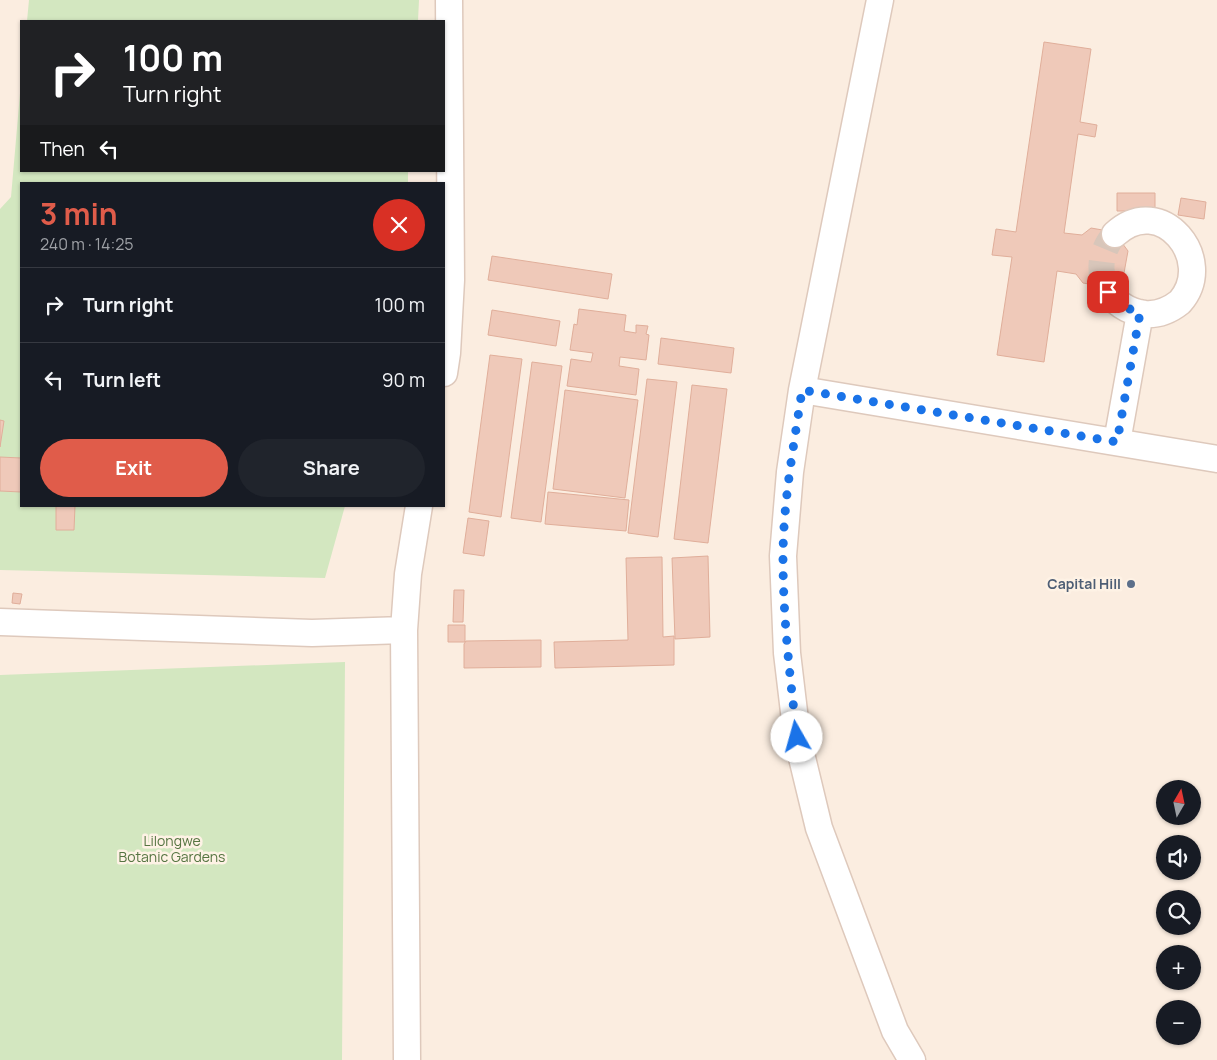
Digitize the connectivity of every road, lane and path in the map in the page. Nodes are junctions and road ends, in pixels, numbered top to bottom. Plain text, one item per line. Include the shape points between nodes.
1 (449, 0) edge
2 (880, 0) edge
3 (1115, 234) tunnel mouth
4 (1106, 287) tunnel mouth
5 (1140, 313) junction
6 (445, 366) edge
7 (802, 390) junction
8 (1117, 442) junction
9 (1217, 459) edge
10 (419, 507) edge
11 (0, 622) edge
12 (404, 630) junction
13 (407, 1060) edge
14 (912, 1060) edge

1 - 6 street via 451,280
2 - 7 street
3 - 5 street via 1137,222 1156,221 1182,235 1195,260 1194,280 1185,297 1170,309
4 - 5 street via 1122,306
5 - 8 street
7 - 8 street
7 - 14 street via 790,472 783,556 787,653 797,737 819,828 895,1031
8 - 9 street
10 - 12 street via 408,574
11 - 12 street via 312,633
12 - 13 street

